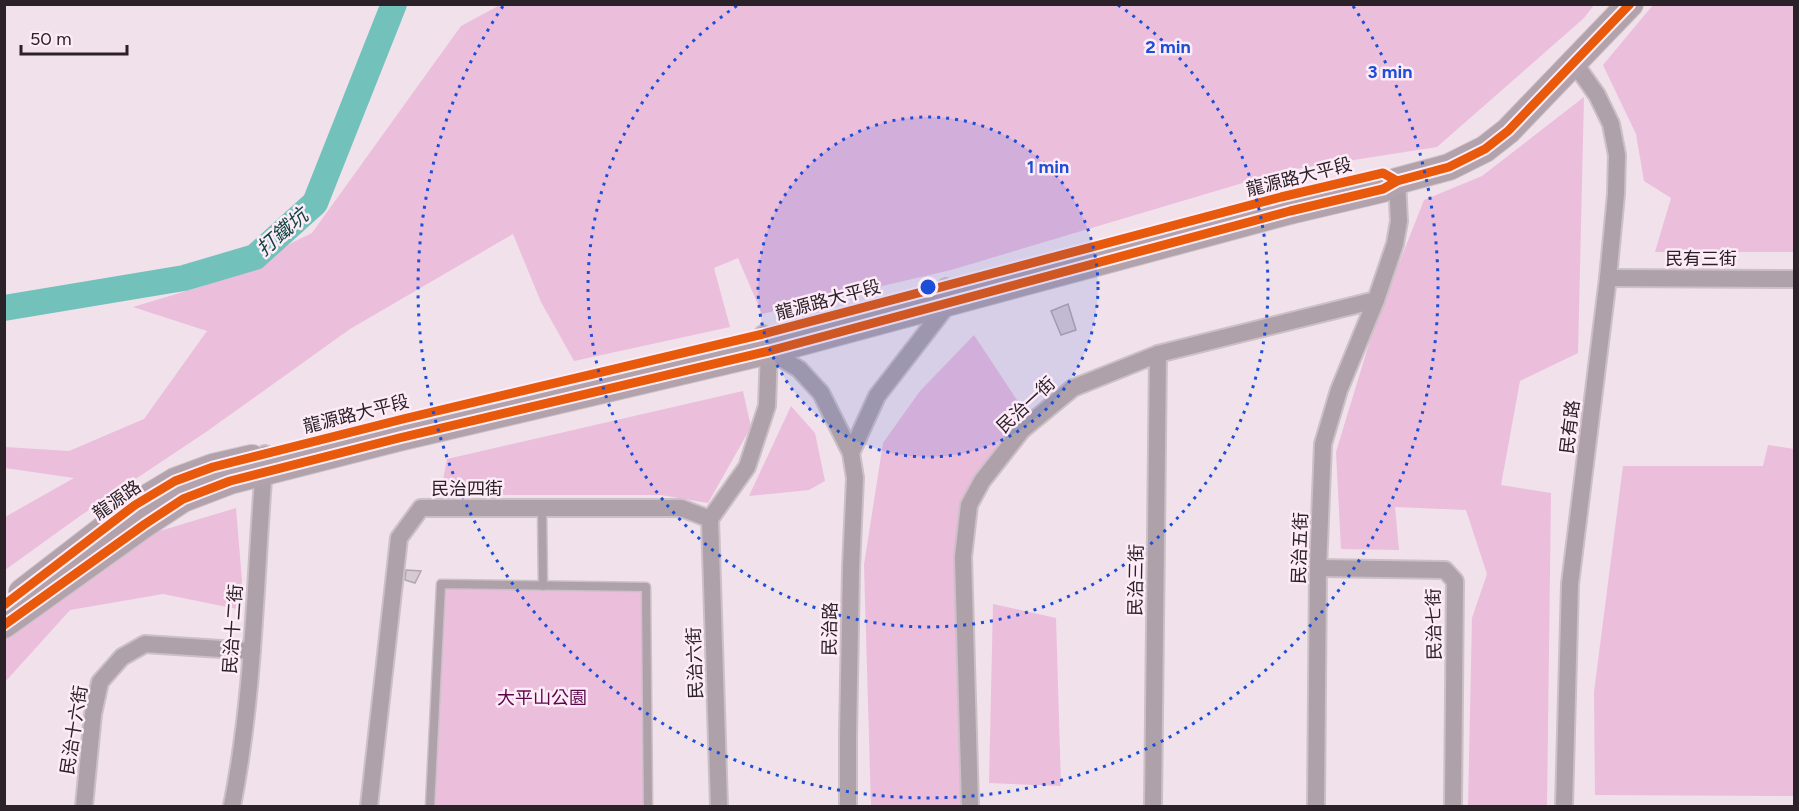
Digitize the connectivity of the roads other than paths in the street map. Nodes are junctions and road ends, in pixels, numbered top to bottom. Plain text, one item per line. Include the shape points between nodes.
1 (1630, 4) edge
2 (1575, 64) junction
3 (1397, 181) junction
4 (1608, 278) junction
5 (1794, 279) edge
6 (947, 295) junction
7 (1376, 300) junction
8 (766, 343) junction
9 (1158, 354) junction
10 (851, 453) junction
11 (264, 463) junction
12 (542, 508) junction
13 (710, 519) junction
14 (1318, 568) junction
15 (543, 586) junction
16 (4, 605) edge
17 (4, 626) edge
18 (252, 651) junction
19 (84, 807) edge
20 (232, 807) edge
21 (369, 807) edge
22 (430, 807) edge
23 (648, 807) edge
24 (719, 807) edge
25 (848, 807) edge
26 (970, 807) edge
27 (1153, 807) edge
28 (1316, 807) edge
29 (1453, 807) edge
30 (1564, 807) edge

1 - 2 main road, 龍源路大平段
2 - 3 main road, 龍源路大平段 via 1485,149 1449,167
2 - 4 street, 民有路 via 1611,124 1617,155
3 - 6 main road, 龍源路大平段 via 1383,173 1281,197
3 - 7 street via 1399,221 1395,244
4 - 5 street, 民有三街
4 - 30 street, 民有路 via 1570,584
6 - 8 main road, 龍源路大平段
6 - 10 street via 877,396
7 - 9 street, 民治一街
7 - 14 street, 民治五街 via 1339,390 1323,444
8 - 10 street via 821,393
8 - 11 main road, 龍源路大平段 via 403,419
8 - 13 street via 767,406 747,467
9 - 26 street, 民治一街 via 1072,388 1022,430 982,481 969,505 963,557
9 - 27 street, 民治三街
10 - 25 street, 民治路 via 855,478
11 - 16 main road, 龍源路 via 213,467 175,481 135,505
11 - 17 main road, 龍源路 via 183,500
11 - 18 street, 民治十二街
12 - 13 street, 民治四街 via 681,508
12 - 15 lane
12 - 21 street, 民治四街 via 421,508 399,538
13 - 24 street, 民治六街
14 - 28 street, 民治五街
14 - 29 street, 民治七街 via 1445,570 1455,581
15 - 22 lane via 441,584
15 - 23 lane via 646,587
18 - 19 street, 民治十六街 via 145,644 122,657 100,682
18 - 20 street, 民治十二街

